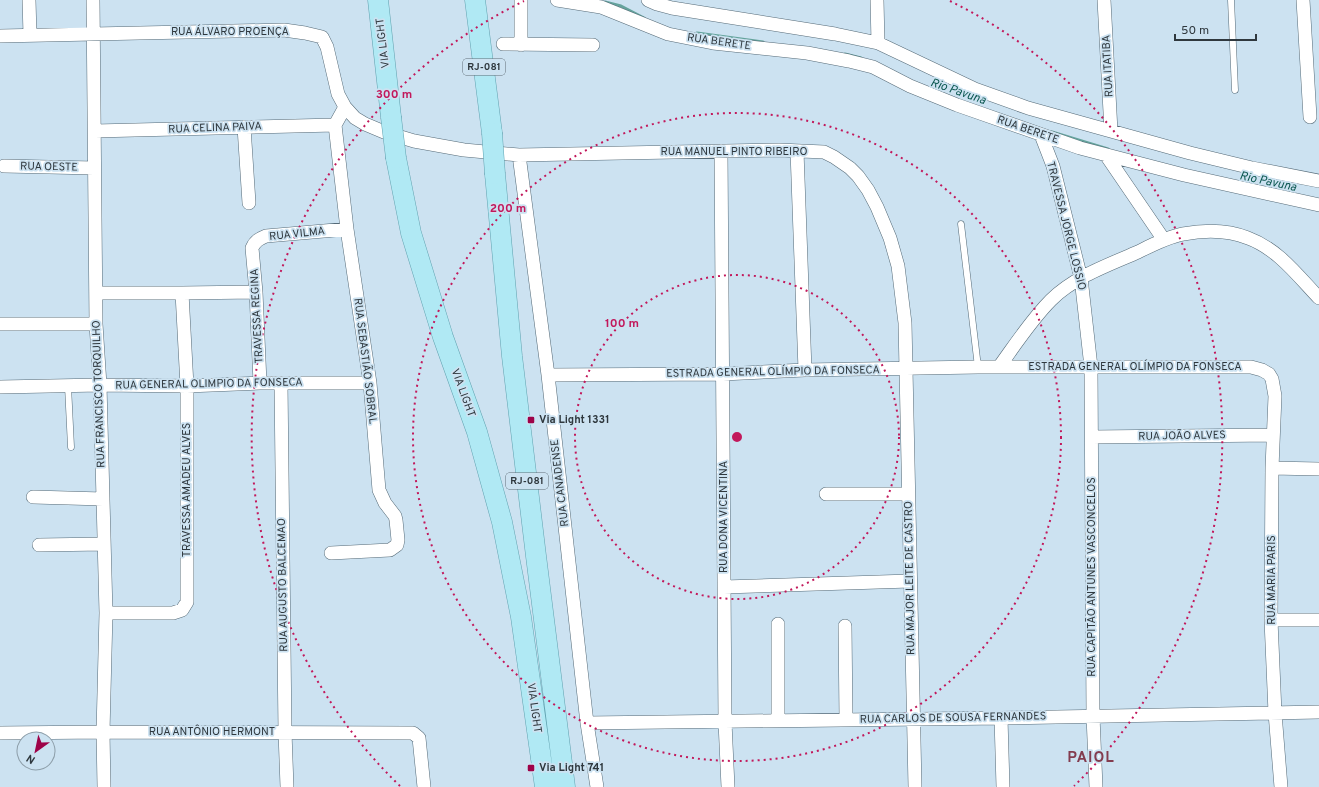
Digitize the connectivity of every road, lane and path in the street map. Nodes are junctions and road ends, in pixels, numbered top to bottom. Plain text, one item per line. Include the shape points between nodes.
1 (29, 0) edge
2 (93, 0) edge
3 (378, 0) edge
4 (521, 0) edge
5 (557, 0) edge
6 (648, 0) edge
7 (877, 0) edge
8 (1104, 0) edge
9 (1231, 0) edge
10 (1303, 0) edge
11 (475, 1) edge
12 (94, 34) junction
13 (30, 35) junction
14 (0, 36) edge
15 (502, 44) dead end
16 (878, 44) junction
17 (521, 45) junction
18 (593, 45) dead end
19 (1235, 90) dead end
20 (345, 107) junction
21 (1310, 117) dead end
22 (335, 125) junction
23 (244, 127) junction
24 (94, 131) junction
25 (1112, 131) junction
26 (1041, 135) junction
27 (721, 151) junction
28 (796, 151) junction
29 (519, 155) junction
30 (1106, 155) junction
31 (4, 166) dead end
32 (94, 168) junction
33 (1319, 181) edge
34 (249, 203) dead end
35 (1319, 205) edge
36 (961, 224) dead end
37 (347, 229) junction
38 (1164, 240) junction
39 (252, 248) joint
40 (1082, 278) junction
41 (256, 292) junction
42 (96, 293) junction
43 (182, 293) junction
44 (1319, 298) edge
45 (0, 324) edge
46 (96, 324) junction
47 (978, 367) junction
48 (999, 367) junction
49 (1092, 367) junction
50 (906, 369) junction
51 (805, 370) junction
52 (723, 374) junction
53 (1269, 374) joint
54 (548, 375) junction
55 (281, 383) junction
56 (370, 383) junction
57 (260, 384) junction
58 (100, 385) junction
59 (0, 386) edge
60 (68, 386) junction
61 (187, 386) junction
62 (1273, 435) junction
63 (1092, 437) junction
64 (71, 447) dead end
65 (1272, 468) junction
66 (1319, 469) edge
67 (826, 494) dead end
68 (908, 494) junction
69 (33, 497) dead end
70 (103, 499) junction
71 (104, 544) junction
72 (39, 545) dead end
73 (331, 553) dead end
74 (910, 581) junction
75 (724, 587) junction
76 (106, 613) junction
77 (1271, 620) junction
78 (1319, 620) edge
79 (778, 624) dead end
80 (845, 626) dead end
81 (1319, 712) edge
82 (1275, 713) junction
83 (1092, 716) junction
84 (1001, 718) junction
85 (846, 719) junction
86 (913, 719) junction
87 (778, 721) junction
88 (725, 722) junction
89 (587, 723) junction
90 (103, 732) junction
91 (285, 732) junction
92 (0, 733) edge
93 (104, 787) edge
94 (287, 787) edge
95 (424, 787) edge
96 (544, 787) edge
97 (565, 787) edge
98 (597, 787) edge
99 (728, 787) edge
100 (915, 787) edge
101 (1003, 787) edge
102 (1096, 787) edge
103 (1281, 787) edge

1 - 13 street
2 - 12 street, RUA FRANCISCO TORQUILHO
3 - 96 main road, VIA LIGHT / RJ-081, bridge via 396,158 411,233 443,337 477,432 502,522 521,617
4 - 17 street
5 - 26 street, RUA BERETE via 601,7 668,34 713,43 807,53 873,67 910,86
6 - 16 street, RUA BERETE via 672,8 836,34
7 - 16 street
8 - 25 street, RUA ITATIBA
9 - 19 lane
10 - 21 street
11 - 97 main road, VIA LIGHT / RJ-081, bridge via 492,133 513,364
12 - 13 street, RUA ÁLVARO PROENÇA
12 - 20 street, RUA ÁLVARO PROENÇA via 284,30 305,32 322,37 327,47 338,94
12 - 24 street, RUA FRANCISCO TORQUILHO
13 - 14 street, RUA ÁLVARO PROENÇA
15 - 17 street
16 - 25 street, RUA BERETE via 975,89 1028,108
17 - 18 street
20 - 22 street
20 - 29 street, RUA ÁLVARO PROENÇA via 365,124 414,141 464,150
22 - 23 street, RUA CELINA PAIVA
22 - 37 street, RUA SEBASTIÃO SOBRAL
23 - 24 street, RUA CELINA PAIVA
23 - 34 street
24 - 32 street, RUA FRANCISCO TORQUILHO
25 - 33 street, RUA BERETE via 1252,168
26 - 30 street, RUA BERETE
26 - 40 street, TRAVESSA JORGE LOSSIO via 1053,166
27 - 28 street, RUA MANUEL PINTO RIBEIRO
27 - 29 street, RUA MANUEL PINTO RIBEIRO
27 - 52 street, RUA DONA VICENTINA
28 - 50 street, RUA MANUEL PINTO RIBEIRO via 824,152 838,159 858,176 877,207 898,266 905,322
28 - 51 street
29 - 54 street, RUA CANADENSE
30 - 35 street, RUA BERETE
30 - 38 street
31 - 32 street, RUA OESTE
32 - 42 street, RUA FRANCISCO TORQUILHO
36 - 47 lane
37 - 39 street, RUA VILMA via 266,236 258,240
37 - 56 street, RUA SEBASTIÃO SOBRAL
38 - 40 street
38 - 44 street via 1181,234 1214,231 1248,238 1286,263
39 - 41 street, TRAVESSA REGINA
40 - 48 street via 1050,301
40 - 49 street, TRAVESSA JORGE LOSSIO
41 - 43 street
41 - 57 street, TRAVESSA REGINA
42 - 43 street
42 - 46 street, RUA FRANCISCO TORQUILHO
43 - 61 street, TRAVESSA AMADEU ALVES
45 - 46 street
46 - 58 street, RUA FRANCISCO TORQUILHO
47 - 48 street, ESTRADA GENERAL OLÍMPIO DA FONSECA
47 - 50 street, ESTRADA GENERAL OLÍMPIO DA FONSECA
48 - 49 street, ESTRADA GENERAL OLÍMPIO DA FONSECA
49 - 53 street, ESTRADA GENERAL OLÍMPIO DA FONSECA via 1251,367
49 - 63 street, RUA CAPITÃO ANTUNES VASCONCELOS
50 - 51 street, ESTRADA GENERAL OLÍMPIO DA FONSECA
50 - 68 street, RUA MAJOR LEITE DE CASTRO
51 - 52 street, ESTRADA GENERAL OLÍMPIO DA FONSECA
52 - 54 street, ESTRADA GENERAL OLÍMPIO DA FONSECA
52 - 75 street, RUA DONA VICENTINA
53 - 62 street, RUA MARIA PARIS via 1275,396
54 - 89 street, RUA CANADENSE
55 - 56 street, RUA GENERAL OLIMPIO DA FONSECA
55 - 57 street, RUA GENERAL OLIMPIO DA FONSECA
55 - 91 street, RUA AUGUSTO BALCEMAO
56 - 73 street, RUA SEBASTIÃO SOBRAL via 379,490 395,516 397,545 390,550
57 - 61 street, RUA GENERAL OLIMPIO DA FONSECA
58 - 60 street, RUA GENERAL OLIMPIO DA FONSECA
58 - 61 street, RUA GENERAL OLIMPIO DA FONSECA
58 - 70 street, RUA FRANCISCO TORQUILHO
59 - 60 street, RUA GENERAL OLIMPIO DA FONSECA
60 - 64 lane
61 - 76 street, TRAVESSA AMADEU ALVES via 187,602 182,610 173,613
62 - 63 street, RUA JOÃO ALVES
62 - 65 street, RUA MARIA PARIS
63 - 83 street, RUA CAPITÃO ANTUNES VASCONCELOS
65 - 66 street
65 - 77 street, RUA MARIA PARIS
67 - 68 street
68 - 74 street, RUA MAJOR LEITE DE CASTRO
69 - 70 street
70 - 71 street, RUA FRANCISCO TORQUILHO
71 - 72 street
71 - 76 street, RUA FRANCISCO TORQUILHO
74 - 75 street
74 - 86 street, RUA MAJOR LEITE DE CASTRO
75 - 88 street, RUA DONA VICENTINA
76 - 90 street, RUA FRANCISCO TORQUILHO
77 - 78 street
77 - 82 street, RUA MARIA PARIS
79 - 87 street
80 - 85 street
81 - 82 street, RUA CARLOS DE SOUSA FERNANDES
82 - 83 street, RUA CARLOS DE SOUSA FERNANDES
82 - 103 street, RUA MARIA PARIS
83 - 84 street, RUA CARLOS DE SOUSA FERNANDES
83 - 102 street, RUA CAPITÃO ANTUNES VASCONCELOS
84 - 86 street, RUA CARLOS DE SOUSA FERNANDES
84 - 101 street
85 - 86 street, RUA CARLOS DE SOUSA FERNANDES
85 - 87 street, RUA CARLOS DE SOUSA FERNANDES
86 - 100 street, RUA MAJOR LEITE DE CASTRO
87 - 88 street, RUA CARLOS DE SOUSA FERNANDES
88 - 89 street, RUA CARLOS DE SOUSA FERNANDES
88 - 99 street, RUA DONA VICENTINA
89 - 98 street, RUA CANADENSE
90 - 91 street, RUA ANTÔNIO HERMONT
90 - 92 street, RUA ANTÔNIO HERMONT
90 - 93 street, RUA FRANCISCO TORQUILHO
91 - 94 street, RUA AUGUSTO BALCEMAO
91 - 95 street, RUA ANTÔNIO HERMONT via 413,733 420,742

